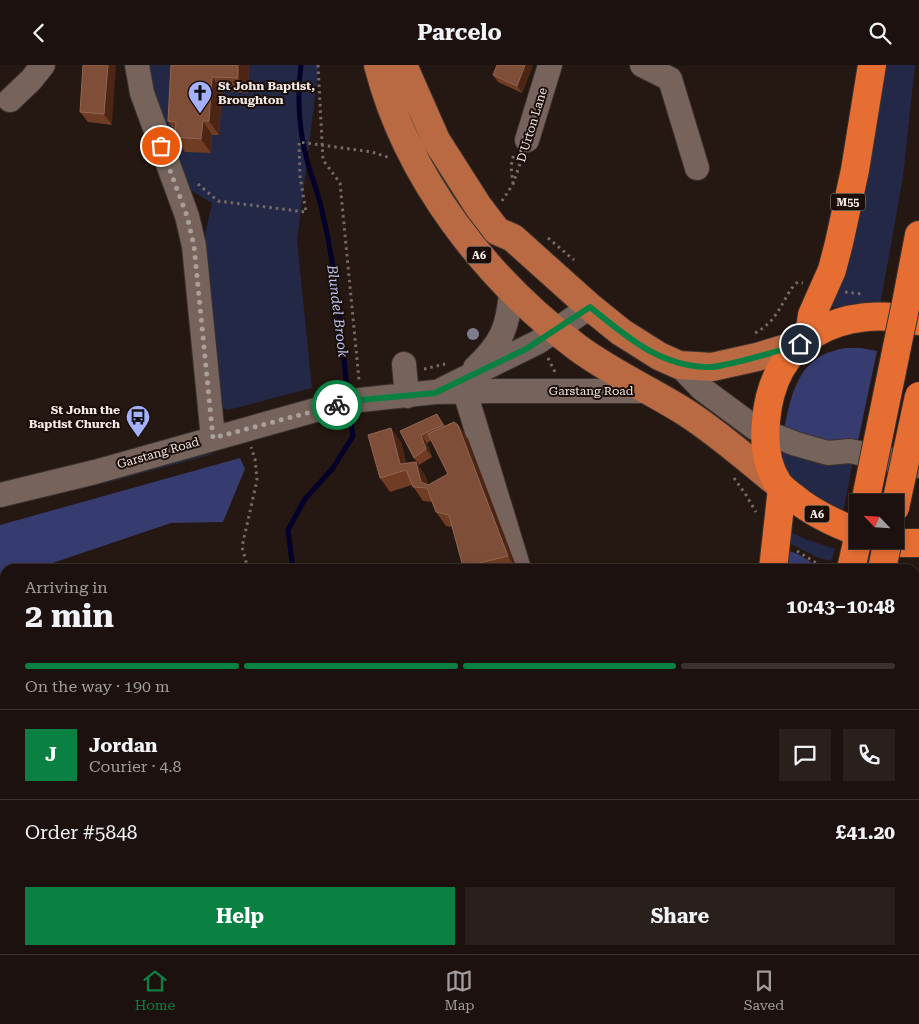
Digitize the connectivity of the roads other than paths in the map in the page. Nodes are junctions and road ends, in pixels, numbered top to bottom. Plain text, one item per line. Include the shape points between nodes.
1 (43, 65) edge
2 (137, 65) edge
3 (378, 65) edge
4 (403, 65) edge
5 (550, 65) edge
6 (642, 65) edge
7 (872, 65) edge
8 (10, 100) dead end
9 (527, 140) road end
10 (697, 169) dead end
11 (919, 235) edge
12 (512, 291) junction
13 (590, 307) junction
14 (913, 310) edge
15 (804, 340) junction
16 (550, 341) junction
17 (404, 364) dead end
18 (679, 365) junction
19 (451, 390) junction
20 (647, 391) junction
21 (407, 396) junction
22 (919, 396) edge
23 (702, 424) junction
24 (760, 430) junction
25 (213, 438) junction
26 (919, 466) edge
27 (780, 486) junction
28 (867, 494) edge
29 (898, 494) edge
30 (0, 495) edge
31 (849, 528) edge
32 (904, 543) edge
33 (919, 543) edge
34 (856, 549) edge
35 (885, 549) edge
36 (781, 554) edge
37 (517, 564) edge
38 (852, 564) edge
39 (883, 564) edge

1 - 8 street
2 - 25 street via 142,93 187,216 194,246
3 - 12 main road, A6 via 394,113 437,198
4 - 13 main road, A6 via 436,140 491,224 519,243
5 - 9 street, D'Urton Lane
6 - 10 street via 670,79
7 - 15 highway, M55 via 839,243
11 - 14 highway
12 - 16 main road, A6
12 - 19 street via 500,340 484,360
13 - 16 street, Garstang Road
13 - 18 main road, A6 via 638,343
14 - 15 highway, A6 via 848,319
14 - 28 highway, bridge
15 - 18 main road, A6 via 757,357 712,367
15 - 24 highway, A6 via 785,363 773,385
16 - 19 street, Garstang Road via 526,349
16 - 20 main road, A6
17 - 21 street
18 - 24 street via 701,388
19 - 20 street, Garstang Road
19 - 21 street, Garstang Road
19 - 37 street
20 - 23 main road, Garstang Road / A6
21 - 25 street, Garstang Road via 360,393 337,405
22 - 29 highway, bridge
23 - 24 street via 739,425
23 - 27 main road, Garstang Road / A6
24 - 26 street via 828,453 850,451
24 - 27 highway, A6 via 769,464
25 - 30 street, Garstang Road
27 - 31 highway, A6 via 814,513
27 - 36 highway
32 - 33 highway
34 - 38 highway
35 - 39 highway, bridge

